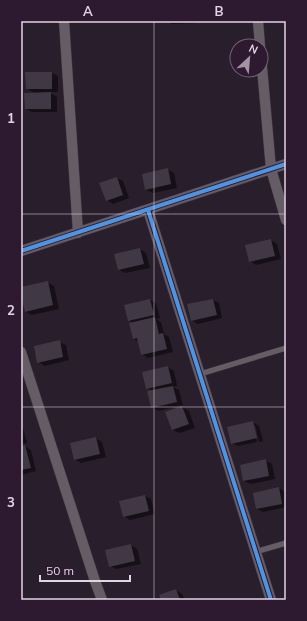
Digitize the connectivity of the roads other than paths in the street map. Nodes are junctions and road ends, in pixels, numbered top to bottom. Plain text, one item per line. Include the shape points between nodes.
1 (64, 21) edge
2 (258, 21) edge
3 (259, 38) edge
4 (263, 78) edge
5 (286, 164) edge
6 (271, 169) junction
7 (148, 210) junction
8 (286, 220) edge
9 (78, 233) junction
10 (21, 251) edge
11 (286, 348) edge
12 (21, 352) edge
13 (200, 374) junction
14 (286, 543) edge
15 (255, 552) junction
16 (102, 600) edge
17 (270, 600) edge

1 - 9 street
2 - 3 street
4 - 6 street
5 - 6 street
6 - 7 street
6 - 8 street
7 - 9 street
7 - 13 street
9 - 10 street
11 - 13 lane
12 - 16 street
13 - 15 street
14 - 15 lane
15 - 17 street

